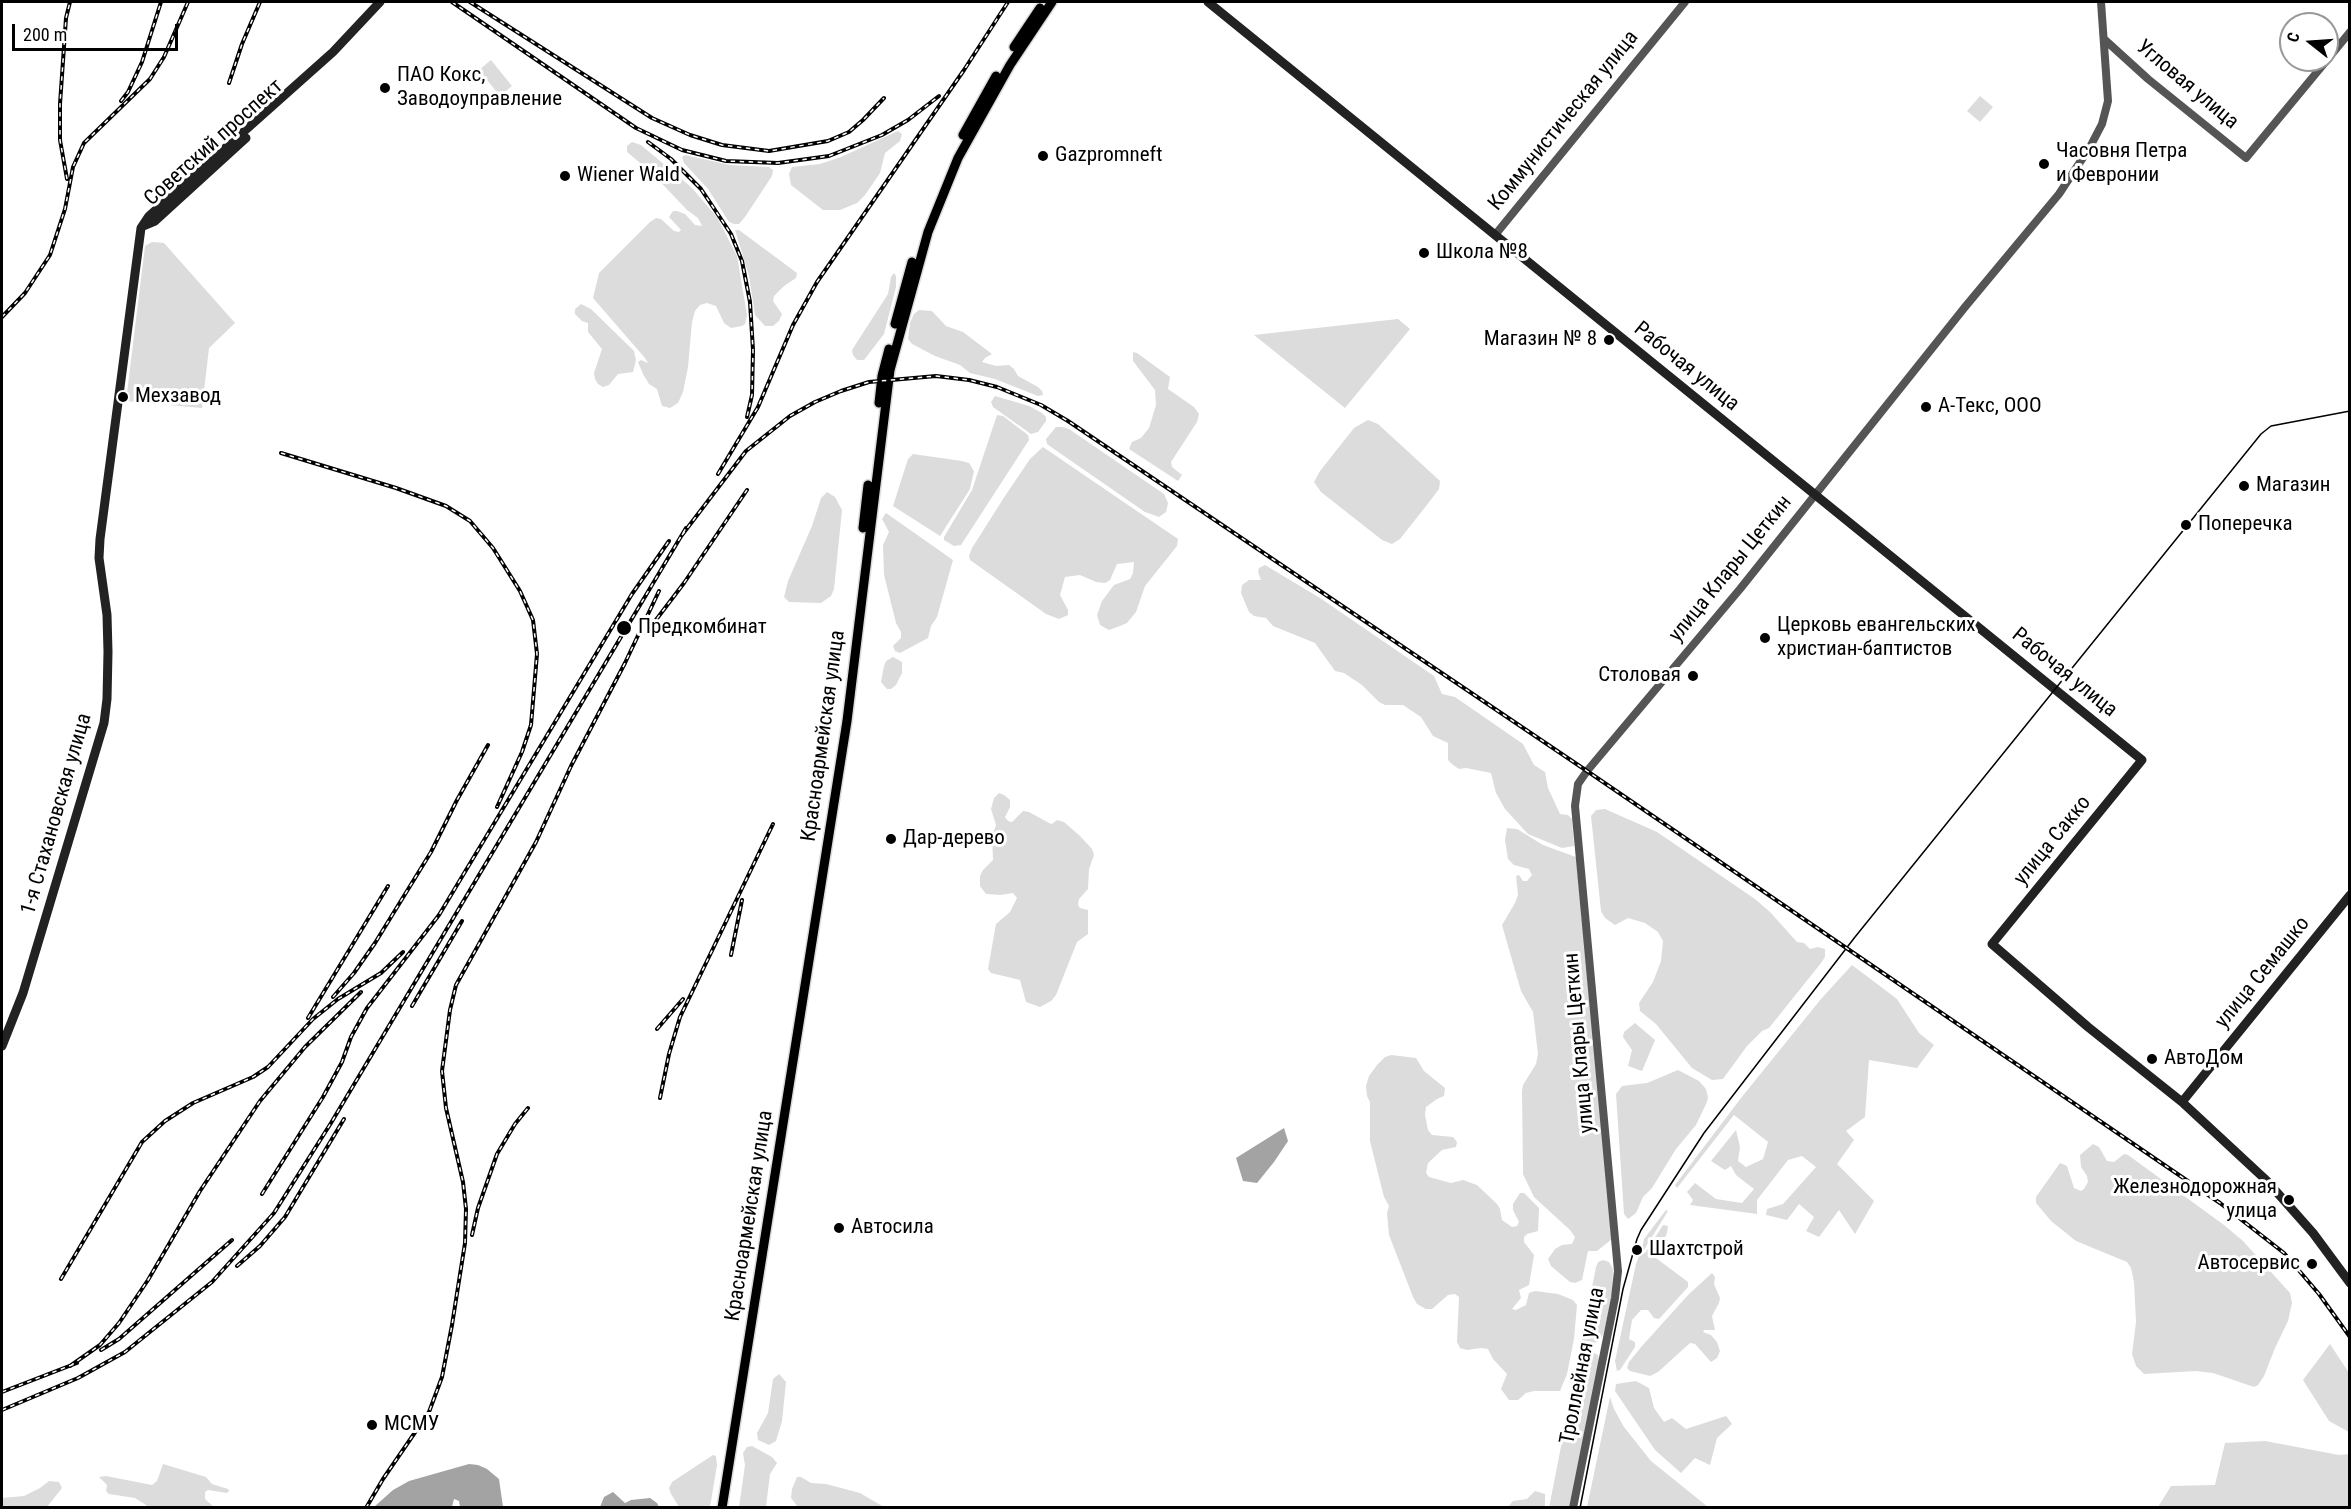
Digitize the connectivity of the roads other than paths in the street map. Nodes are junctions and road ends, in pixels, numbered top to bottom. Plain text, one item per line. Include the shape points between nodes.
1 (380, 2) edge
2 (388, 2) edge
3 (1044, 2) edge
4 (1052, 2) edge
5 (1208, 2) edge
6 (1685, 2) edge
7 (2101, 2) edge
8 (2349, 32) edge
9 (2104, 39) junction
10 (2339, 45) edge
11 (2317, 72) edge
12 (141, 228) junction
13 (1495, 235) junction
14 (1815, 495) junction
15 (2142, 760) joint
16 (2349, 895) edge
17 (2, 1046) edge
18 (2182, 1102) junction
19 (1615, 1231) joint
20 (2349, 1283) edge
21 (717, 1508) edge
22 (722, 1508) edge
23 (1573, 1508) edge

1 - 12 main road, Советский проспект via 333,52 149,216
2 - 12 main road, Советский проспект via 342,51 155,221
3 - 21 main road, Красноармейская улица via 983,97 940,184 914,255 884,370 838,741
4 - 22 main road, Красноармейская улица via 1010,64 958,158 922,249 890,370 847,721
5 - 13 main road, Рабочая улица
6 - 13 street, Коммунистическая улица
7 - 9 street
8 - 10 street
9 - 11 street, Угловая улица via 2246,158
9 - 14 street, улица Клары Цеткин via 2108,101 2091,147 2059,194
12 - 17 main road, 1-я Стахановская улица via 100,540 108,643 104,723 23,993
13 - 14 main road, Рабочая улица
14 - 15 main road, Рабочая улица
14 - 19 street, улица Клары Цеткин via 1576,789
15 - 18 main road, улица Сакко via 1992,945
16 - 18 main road, улица Семашко
18 - 20 main road via 2266,1180 2313,1233
19 - 23 street, Троллейная улица via 1615,1299

